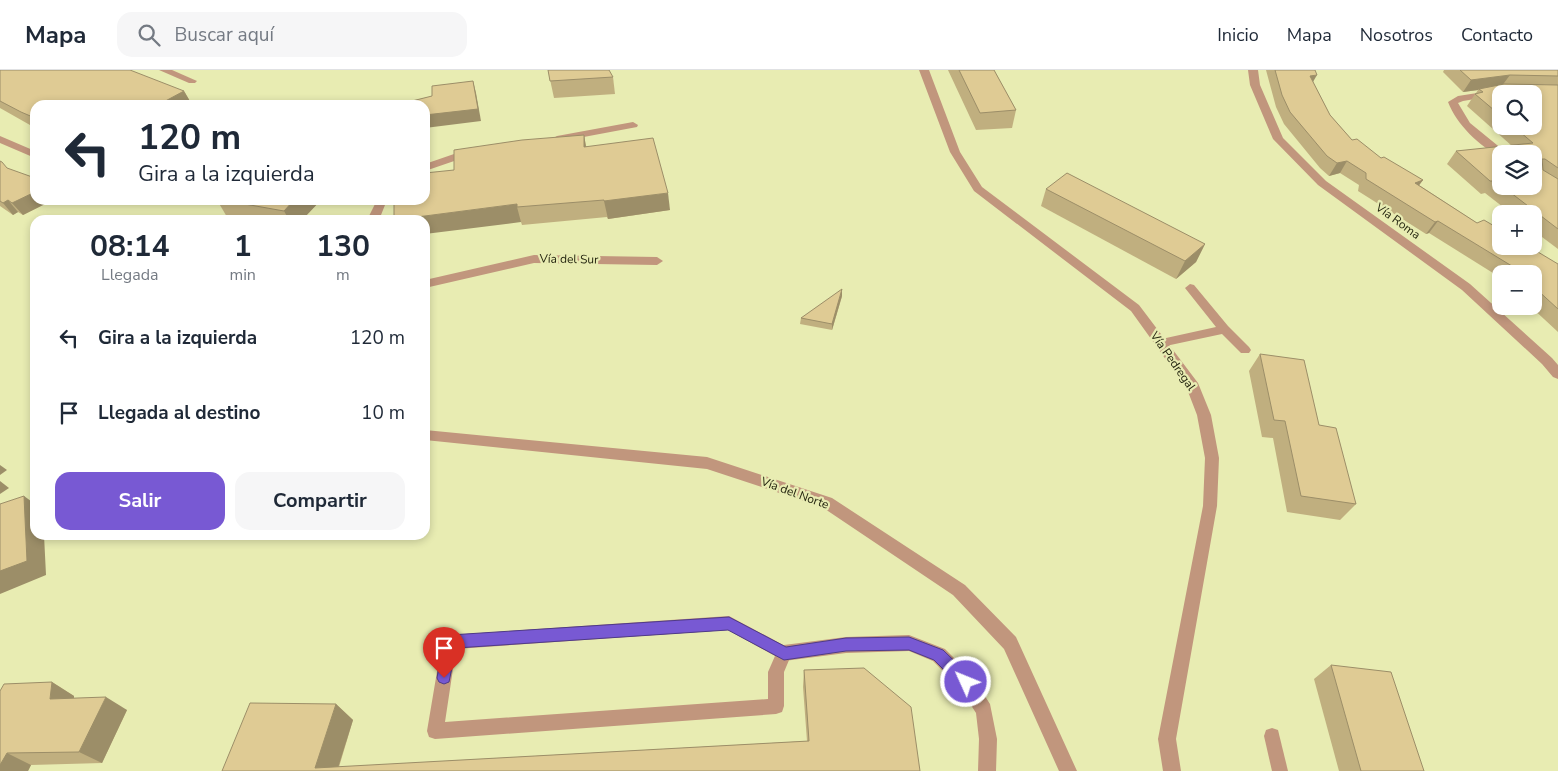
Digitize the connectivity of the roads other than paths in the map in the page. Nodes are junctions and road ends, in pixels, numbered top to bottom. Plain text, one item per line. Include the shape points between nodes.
1 (164, 70) edge
2 (924, 70) edge
3 (1253, 70) edge
4 (192, 81) dead end
5 (1492, 93) edge
6 (633, 126) dead end
7 (0, 139) edge
8 (545, 141) edge
9 (1492, 146) edge
10 (487, 151) edge
11 (30, 153) edge
12 (430, 166) edge
13 (657, 261) dead end
14 (430, 283) edge
15 (1190, 288) dead end
16 (1224, 329) junction
17 (1161, 343) junction
18 (1245, 350) dead end
19 (1558, 374) edge
20 (430, 435) edge
21 (784, 653) junction
22 (1272, 736) dead end
23 (987, 771) edge
24 (1068, 771) edge
25 (1172, 771) edge
26 (1280, 771) edge

1 - 4 street
2 - 17 street, Vía Pedregal via 955,152 978,189 1135,308
3 - 19 street, Vía Roma via 1255,85 1278,139 1322,184 1466,287
5 - 9 street via 1452,102 1455,111 1471,130
6 - 8 street
7 - 11 street
10 - 12 street via 458,156
13 - 14 street, Vía del Sur via 534,259
15 - 16 lane
16 - 17 lane
16 - 18 lane
17 - 25 street, Vía Pedregal via 1193,387 1204,415 1212,458 1210,506 1167,739
20 - 24 street, Vía del Norte via 707,463 826,502 959,590 1010,643
21 - 21 lane via 776,672 776,706 435,731 450,642 729,623
21 - 23 street via 846,645 909,644 938,655 966,682 984,710 988,739
22 - 26 lane

